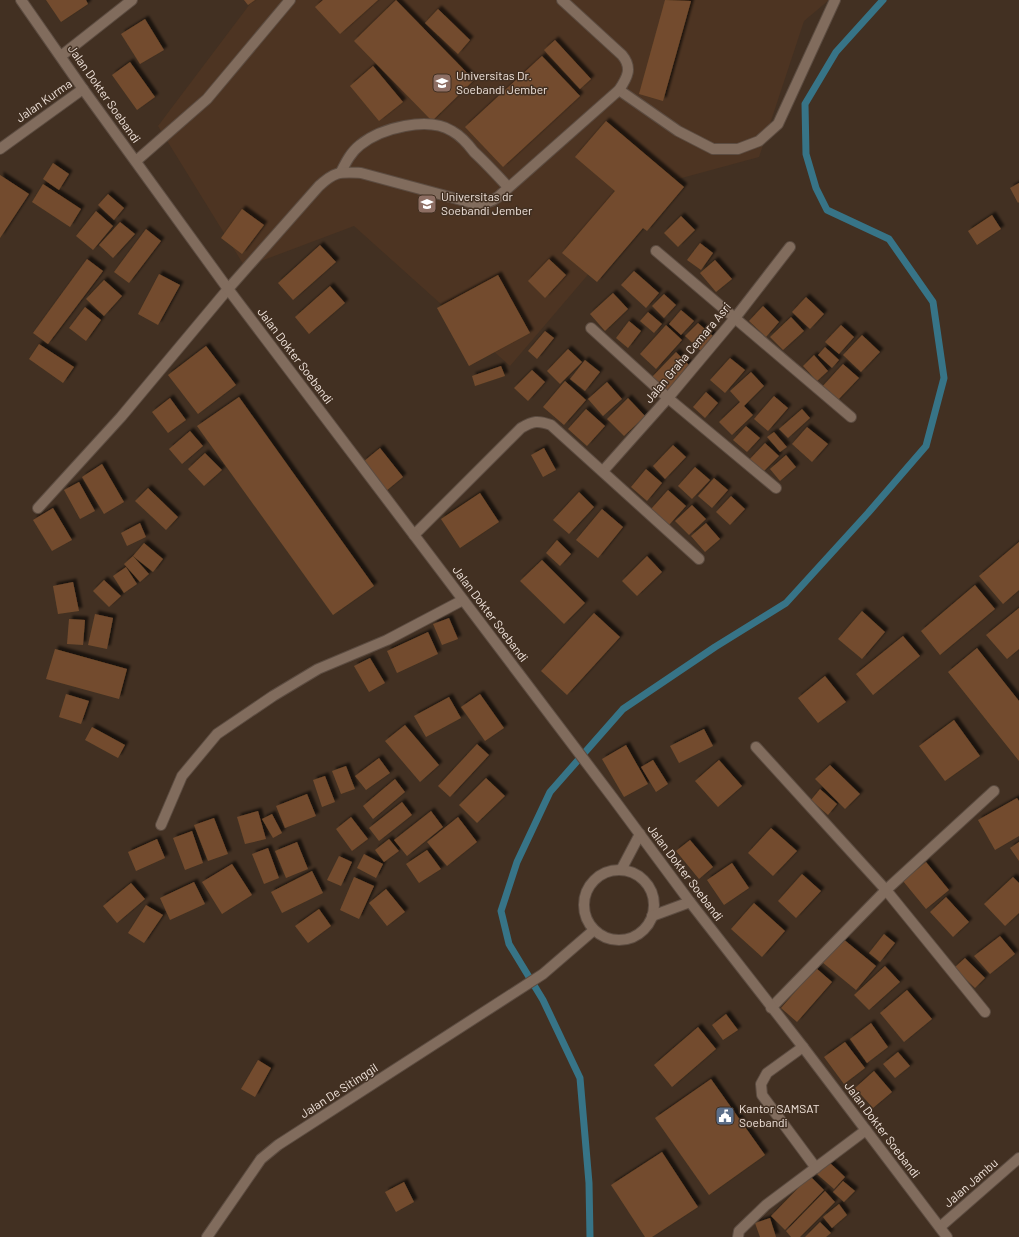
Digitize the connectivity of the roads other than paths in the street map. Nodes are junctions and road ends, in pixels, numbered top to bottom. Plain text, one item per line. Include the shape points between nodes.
1 (22, 0) edge
2 (132, 0) edge
3 (290, 0) edge
4 (562, 0) edge
5 (834, 0) edge
6 (61, 56) junction
7 (84, 89) junction
8 (619, 90) junction
9 (0, 148) edge
10 (136, 161) junction
11 (341, 172) junction
12 (508, 187) junction
13 (790, 247) dead end
14 (656, 251) dead end
15 (228, 289) junction
16 (735, 318) junction
17 (591, 328) dead end
18 (668, 398) junction
19 (851, 417) dead end
20 (603, 471) junction
21 (776, 488) dead end
22 (38, 508) dead end
23 (414, 535) junction
24 (699, 559) dead end
25 (463, 600) junction
26 (756, 748) dead end
27 (994, 791) dead end
28 (161, 825) dead end
29 (640, 834) junction
30 (621, 870) junction
31 (886, 890) junction
32 (690, 902) junction
33 (652, 916) junction
34 (594, 930) junction
35 (771, 1008) junction
36 (985, 1012) dead end
37 (803, 1047) junction
38 (866, 1130) junction
39 (1019, 1158) edge
40 (816, 1168) junction
41 (940, 1227) junction
42 (207, 1237) edge
43 (738, 1237) edge
44 (947, 1237) edge

1 - 6 street, Jalan Dokter Soebandi
2 - 6 street
3 - 10 street via 207,99
4 - 8 street via 626,60 628,76
5 - 8 street via 778,124 759,141 738,149 712,149 678,131
6 - 7 street, Jalan Dokter Soebandi
7 - 9 street, Jalan Kurma
7 - 10 street, Jalan Dokter Soebandi
8 - 12 street
10 - 15 street, Jalan Dokter Soebandi
11 - 12 street via 361,173 476,204 492,202
11 - 12 street via 354,150 380,134 409,125 436,126 460,136
11 - 15 street via 326,179 319,186
13 - 16 street, Jalan Graha Cemara Asri
14 - 16 street
15 - 22 street via 121,417
15 - 23 street, Jalan Dokter Soebandi
16 - 18 street, Jalan Graha Cemara Asri
16 - 19 street
17 - 18 street
18 - 20 street, Jalan Graha Cemara Asri
18 - 21 street
20 - 23 street via 550,425 540,420 529,423
20 - 24 street
23 - 25 street, Jalan Dokter Soebandi
25 - 28 street via 386,640 318,669 217,734 182,776
25 - 29 street, Jalan Dokter Soebandi
26 - 31 street
27 - 31 street
29 - 30 street
29 - 32 street, Jalan Dokter Soebandi
30 - 33 street via 632,872 648,886 654,906
30 - 34 street via 601,875 587,890 584,910 587,921
31 - 35 street
31 - 36 street
32 - 33 street
32 - 35 street, Jalan Dokter Soebandi
33 - 34 street via 644,930 630,939 614,940 603,937
34 - 42 street, Jalan De Sitinggil via 542,974 278,1145 261,1159
35 - 37 street, Jalan Dokter Soebandi
37 - 38 street, Jalan Dokter Soebandi
37 - 40 street via 767,1073 761,1084 762,1095
38 - 40 street
38 - 41 street, Jalan Dokter Soebandi
39 - 41 street, Jalan Jambu
40 - 43 street via 766,1205 739,1231
41 - 44 street, Jalan Dokter Soebandi

